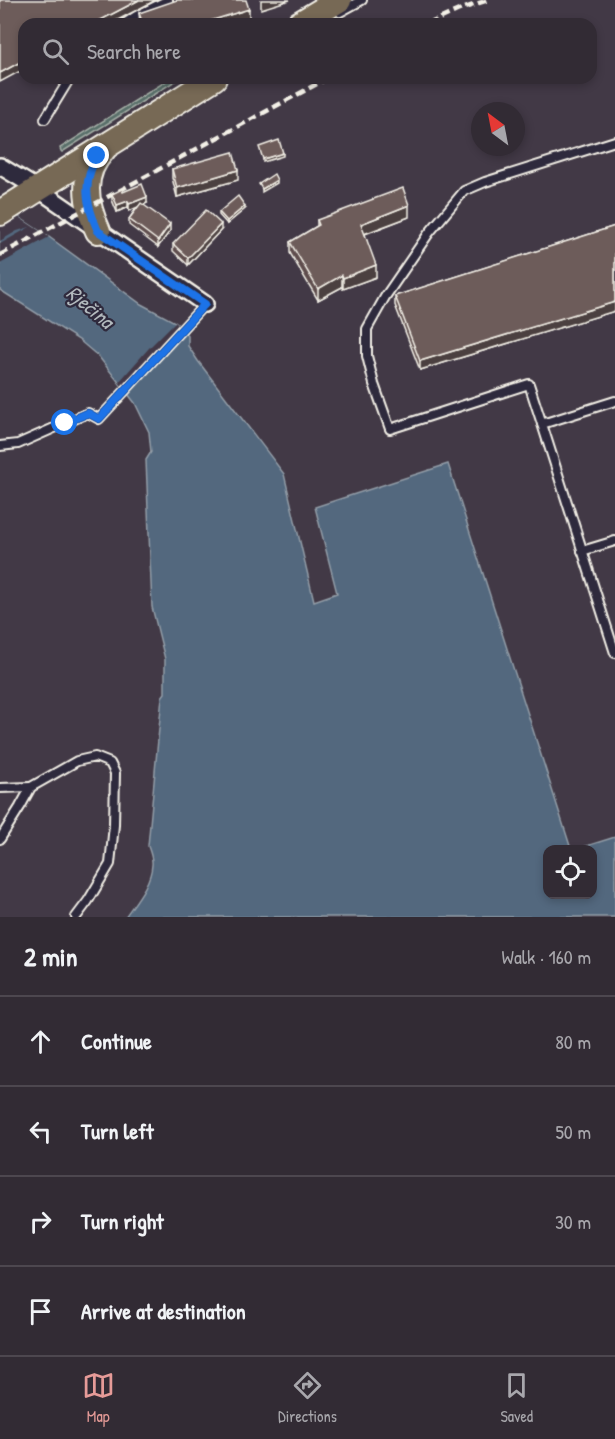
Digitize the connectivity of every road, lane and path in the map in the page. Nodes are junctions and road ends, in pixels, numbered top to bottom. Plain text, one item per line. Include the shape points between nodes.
1 (168, 0) edge
2 (362, 0) edge
3 (323, 15) edge
4 (133, 18) edge
5 (66, 84) edge
6 (205, 84) edge
7 (45, 119) dead end
8 (615, 141) edge
9 (108, 145) junction
10 (0, 166) edge
11 (38, 189) junction
12 (3, 211) edge
13 (98, 231) junction
14 (205, 304) joint
15 (615, 401) edge
16 (542, 424) junction
17 (0, 446) edge
18 (615, 541) edge
19 (582, 551) junction
20 (612, 635) edge
21 (615, 653) edge
22 (31, 787) junction
23 (0, 788) edge
24 (0, 839) edge
25 (76, 917) edge

1 - 4 lane
2 - 3 lane
5 - 7 lane
6 - 9 main road
8 - 16 lane via 464,191 429,233 367,329 367,356 390,429 530,384
9 - 11 main road
9 - 13 main road via 97,156 88,180 87,200
10 - 11 street
11 - 12 main road
11 - 13 street
13 - 14 street
14 - 17 lane via 99,419 88,413 18,444
15 - 16 lane
16 - 19 lane
18 - 19 lane
19 - 20 lane
20 - 21 lane
22 - 23 lane
22 - 24 lane
22 - 25 lane via 77,761 95,757 110,763 115,773 110,864

